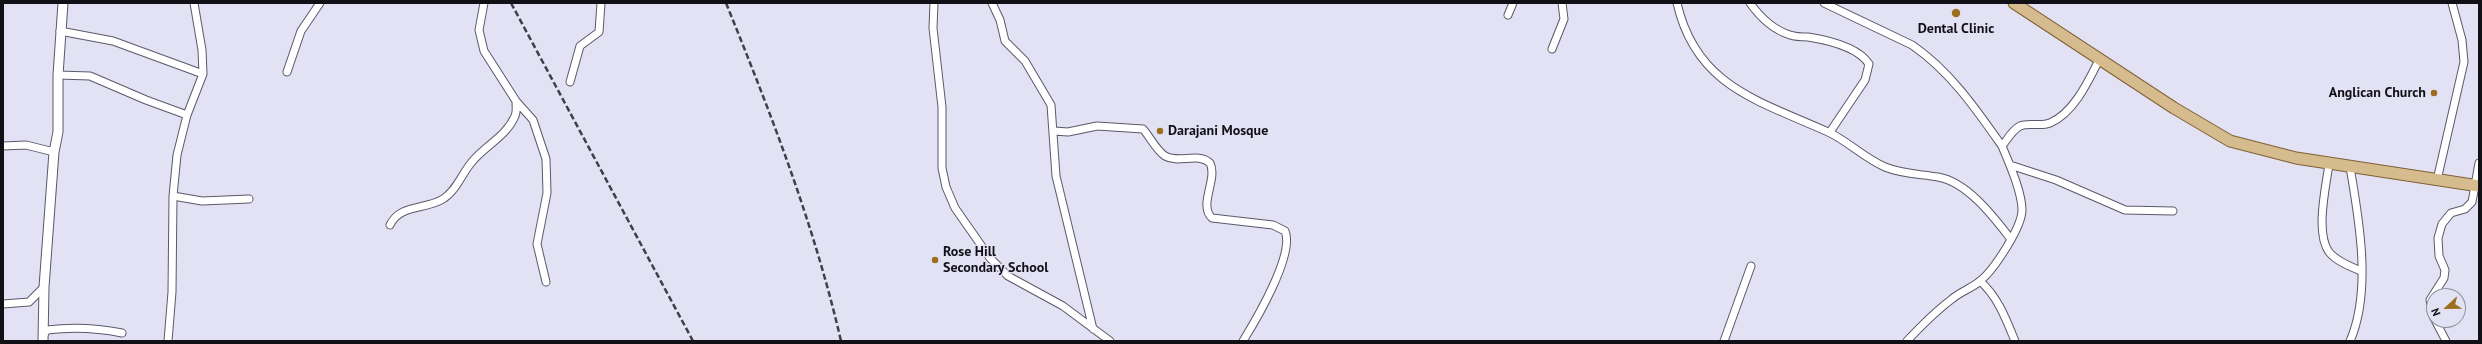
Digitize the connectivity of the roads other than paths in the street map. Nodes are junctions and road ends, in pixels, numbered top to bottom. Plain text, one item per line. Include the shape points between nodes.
1 (64, 3) edge
2 (194, 3) edge
3 (320, 3) edge
4 (484, 3) edge
5 (601, 3) edge
6 (934, 3) edge
7 (992, 3) edge
8 (1513, 3) edge
9 (1562, 3) edge
10 (1677, 3) edge
11 (1750, 3) edge
12 (1824, 3) edge
13 (2014, 3) edge
14 (2452, 3) edge
15 (1508, 15) dead end
16 (60, 31) junction
17 (1552, 50) dead end
18 (2100, 58) junction
19 (287, 72) dead end
20 (203, 74) junction
21 (58, 75) junction
22 (570, 82) dead end
23 (516, 101) junction
24 (187, 115) junction
25 (1054, 131) junction
26 (1830, 132) junction
27 (3, 146) edge
28 (2002, 146) junction
29 (54, 152) junction
30 (2479, 163) edge
31 (2329, 164) junction
32 (2010, 165) junction
33 (2350, 167) junction
34 (2437, 180) junction
35 (2477, 186) edge
36 (173, 196) junction
37 (249, 199) dead end
38 (2173, 210) dead end
39 (390, 225) dead end
40 (2010, 238) junction
41 (1751, 266) dead end
42 (2361, 271) junction
43 (546, 282) dead end
44 (1980, 282) junction
45 (44, 287) junction
46 (2438, 288) edge
47 (3, 304) edge
48 (2439, 328) edge
49 (1094, 329) junction
50 (122, 333) dead end
51 (43, 339) edge
52 (168, 341) edge
53 (1110, 341) edge
54 (1243, 341) edge
55 (1724, 341) edge
56 (1907, 341) edge
57 (2015, 341) edge
58 (2350, 341) edge
59 (2446, 341) edge

1 - 16 street
2 - 20 street via 202,50
3 - 19 street via 301,31
4 - 23 street via 479,30 484,51
5 - 22 street via 599,32 580,46
6 - 49 street via 933,28 942,107 942,168 946,187 955,208 990,258 1008,276 1062,306
7 - 25 street via 1000,20 1005,41 1025,61 1049,100
8 - 15 street
9 - 17 street via 1564,19
10 - 26 street via 1681,20 1701,56 1722,79 1761,104
11 - 26 street via 1776,29 1791,36 1823,40 1845,47 1865,58 1869,64 1865,80
12 - 28 street via 1912,44 1924,53 1969,99
13 - 18 main road
14 - 34 street via 2464,50 2464,62
16 - 20 street via 113,41
16 - 21 street
18 - 28 street via 2090,78 2058,118 2045,125 2022,125
18 - 31 main road via 2174,108 2230,141 2258,150
20 - 24 street
21 - 24 street via 90,76
21 - 29 street via 58,132
23 - 39 street via 516,114 508,128 472,162 448,195 429,205 402,211
23 - 43 street via 533,120 546,159 547,193 537,244
24 - 36 street via 176,155
25 - 49 street via 1058,187
25 - 54 street via 1068,132 1097,126 1143,129 1165,155 1174,159 1201,158 1210,163 1212,170 1208,213 1212,218 1273,225 1285,231 1286,244 1282,264
26 - 40 street via 1884,167 1902,173 1940,177 1968,192 1982,204
27 - 29 street via 26,145
28 - 32 street
29 - 45 street
30 - 35 street
31 - 33 main road
31 - 42 street via 2323,218 2326,246 2333,256
32 - 38 street via 2056,180 2125,210
32 - 40 street via 2022,210 2020,220
33 - 34 main road
33 - 42 street via 2360,227
34 - 35 main road
35 - 46 street via 2469,207 2451,212 2442,224 2438,238 2439,256 2445,270 2444,278
36 - 37 street via 202,201
36 - 52 street via 173,268
40 - 44 street
41 - 55 street
42 - 58 street via 2358,316
44 - 56 street via 1952,299
44 - 57 street via 1990,290 1998,303
45 - 47 street via 29,302
45 - 51 street
48 - 59 street
49 - 53 street
50 - 51 street via 93,328 56,329 47,330

